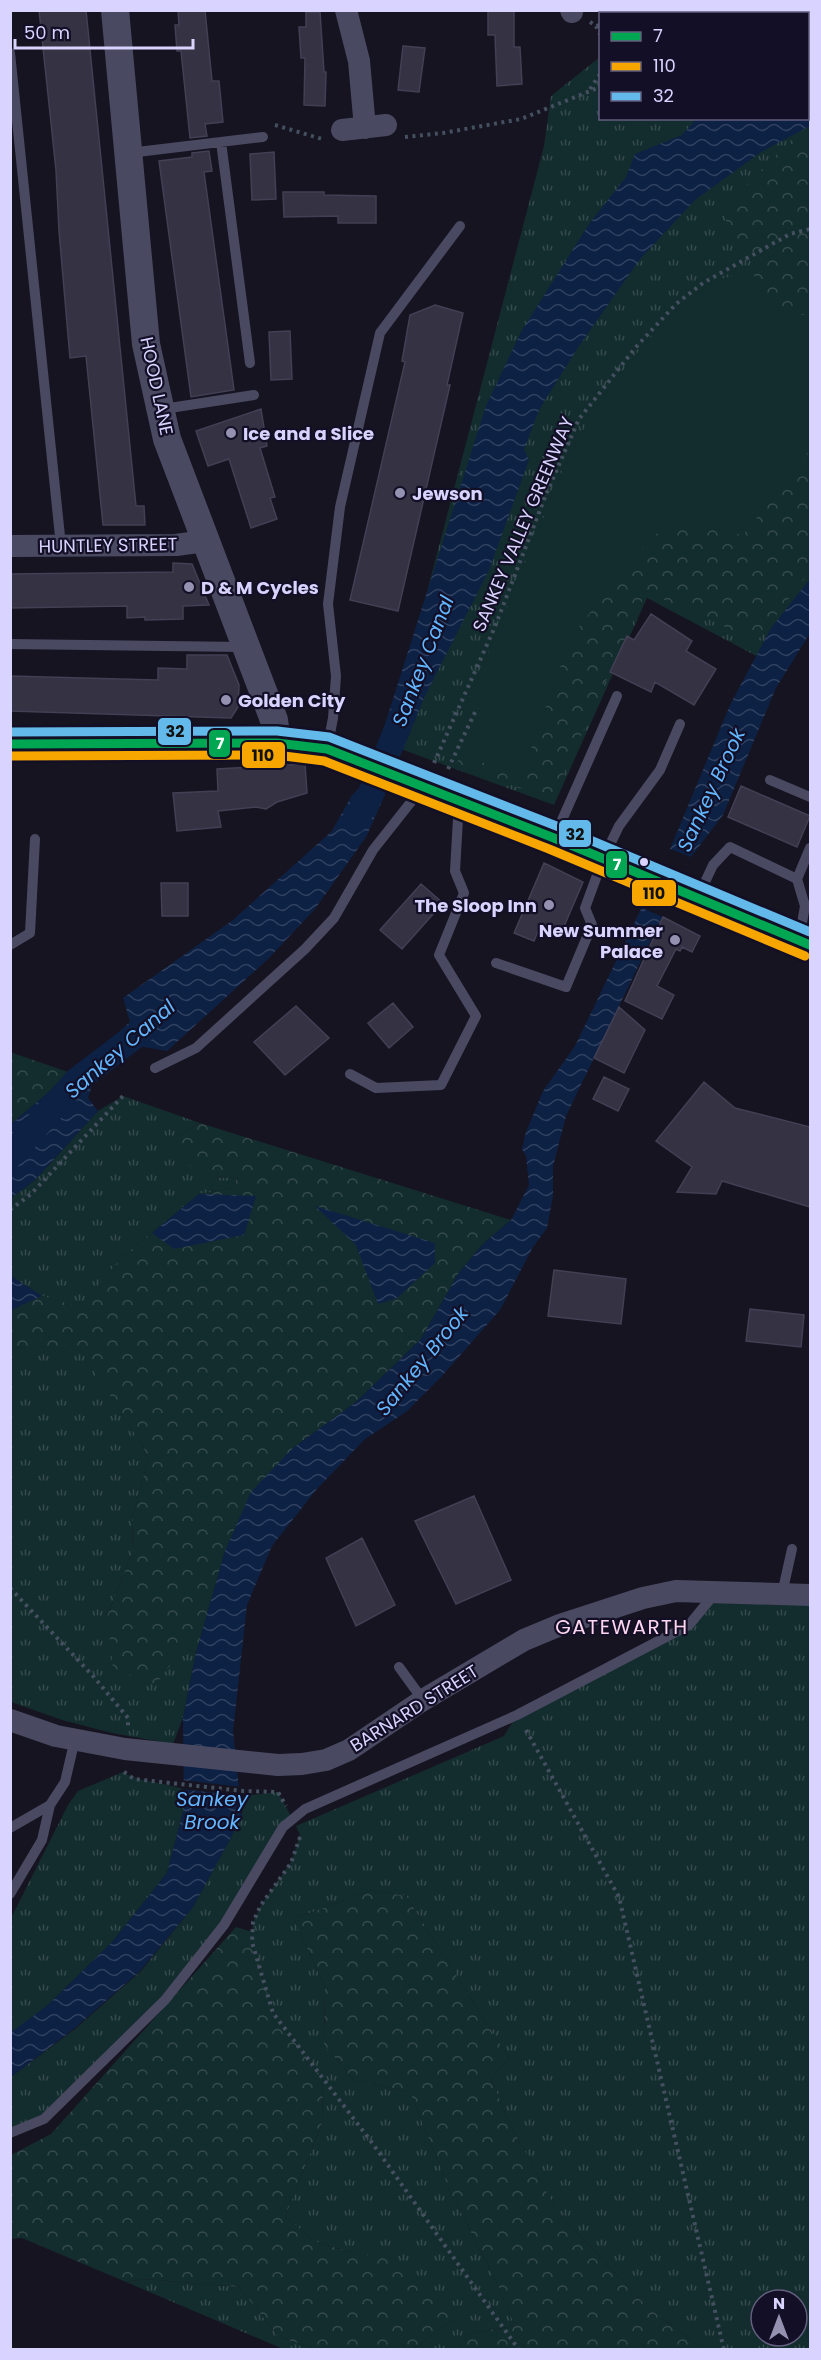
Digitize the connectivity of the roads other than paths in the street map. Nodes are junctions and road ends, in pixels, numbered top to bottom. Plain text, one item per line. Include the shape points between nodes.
1 (115, 10) edge
2 (346, 10) edge
3 (10, 53) edge
4 (332, 135) road end
5 (263, 137) road end
6 (221, 142) junction
7 (128, 153) junction
8 (459, 226) dead end
9 (250, 363) dead end
10 (254, 395) dead end
11 (159, 410) junction
12 (205, 541) junction
13 (10, 546) edge
14 (61, 546) junction
15 (10, 644) edge
16 (247, 646) junction
17 (617, 696) dead end
18 (680, 724) dead end
19 (278, 743) junction
20 (10, 744) edge
21 (327, 749) junction
22 (770, 780) dead end
23 (440, 793) junction
24 (810, 797) edge
25 (554, 838) junction
26 (35, 839) dead end
27 (810, 848) edge
28 (603, 859) junction
29 (797, 879) junction
30 (677, 888) junction
31 (805, 942) edge
32 (10, 945) edge
33 (496, 963) dead end
34 (155, 1068) dead end
35 (350, 1074) dead end
36 (792, 1549) dead end
37 (716, 1592) junction
38 (782, 1594) junction
39 (810, 1595) edge
40 (399, 1667) dead end
41 (423, 1700) junction
42 (10, 1720) edge
43 (75, 1740) junction
44 (50, 1805) junction
45 (10, 1828) edge
46 (10, 1894) edge
47 (10, 2133) edge

1 - 7 street, HOOD LANE
2 - 4 street via 375,127
3 - 14 lane
5 - 6 lane
6 - 7 lane
6 - 9 lane
7 - 11 street, HOOD LANE via 146,344
8 - 21 lane via 380,333 340,507 328,604 336,676
10 - 11 lane
11 - 12 street, HOOD LANE
12 - 14 street, HUNTLEY STREET
12 - 16 street, HOOD LANE
13 - 14 street, HUNTLEY STREET
15 - 16 lane
16 - 19 street, HOOD LANE via 274,720
17 - 25 lane
18 - 28 lane via 660,770 635,801
19 - 20 street
19 - 21 street
21 - 23 street
22 - 24 lane
23 - 25 street
23 - 34 lane via 412,803 373,850 334,918 305,949 196,1048
23 - 35 lane via 455,871 464,893 439,955 476,1016 441,1085 376,1088
25 - 28 street
26 - 32 lane via 30,933
27 - 29 lane
28 - 30 street
28 - 33 lane via 585,908 592,925 566,987
29 - 30 lane via 730,847 714,865
29 - 31 lane via 805,906
30 - 31 street
36 - 38 lane
37 - 38 street, BARNARD STREET
37 - 41 street, BARNARD STREET via 676,1591 560,1625 524,1640
37 - 47 lane via 689,1625 517,1715 292,1818 224,1925 165,2000 44,2119
38 - 39 street, BARNARD STREET
40 - 41 lane
41 - 43 street, BARNARD STREET via 349,1750 326,1760 302,1764 278,1765 125,1749
42 - 43 street, BARNARD STREET
43 - 44 lane via 65,1782
44 - 45 lane
44 - 46 lane via 42,1840

